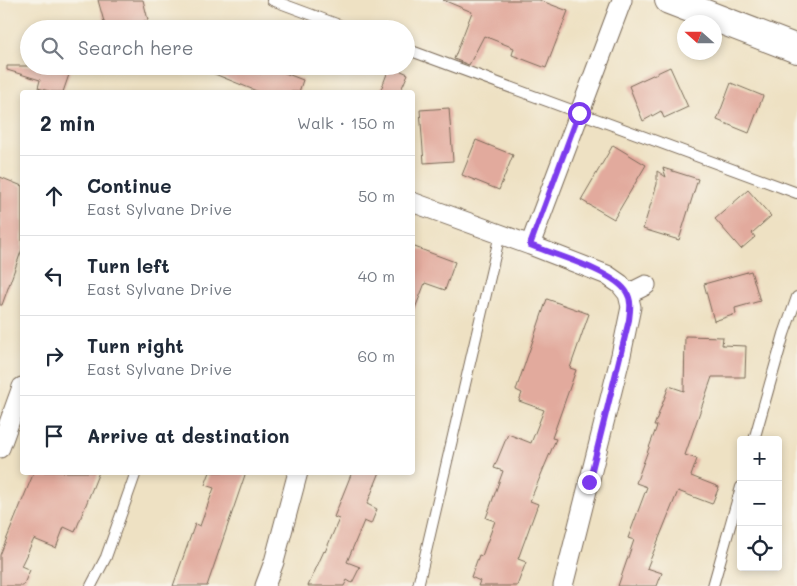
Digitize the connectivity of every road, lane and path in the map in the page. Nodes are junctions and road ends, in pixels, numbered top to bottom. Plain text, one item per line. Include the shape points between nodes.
1 (272, 0) edge
2 (622, 0) edge
3 (670, 0) edge
4 (326, 20) edge
5 (794, 45) edge
6 (415, 52) edge
7 (579, 113) junction
8 (797, 193) edge
9 (415, 203) edge
10 (500, 234) junction
11 (530, 245) junction
12 (646, 285) dead end
13 (628, 294) junction
14 (797, 297) edge
15 (20, 393) edge
16 (755, 436) edge
17 (0, 448) edge
18 (135, 475) edge
19 (297, 475) edge
20 (737, 501) edge
21 (91, 586) edge
22 (265, 586) edge
23 (418, 586) edge
24 (563, 586) edge
25 (713, 586) edge

1 - 4 lane
2 - 7 street
3 - 5 street
6 - 7 lane
7 - 8 lane
7 - 11 street
9 - 10 street
10 - 11 street
10 - 23 lane
11 - 13 street via 607,275
12 - 13 street
13 - 24 street via 629,320
14 - 16 lane
15 - 17 street
18 - 21 lane via 106,557
19 - 22 street
20 - 25 lane

